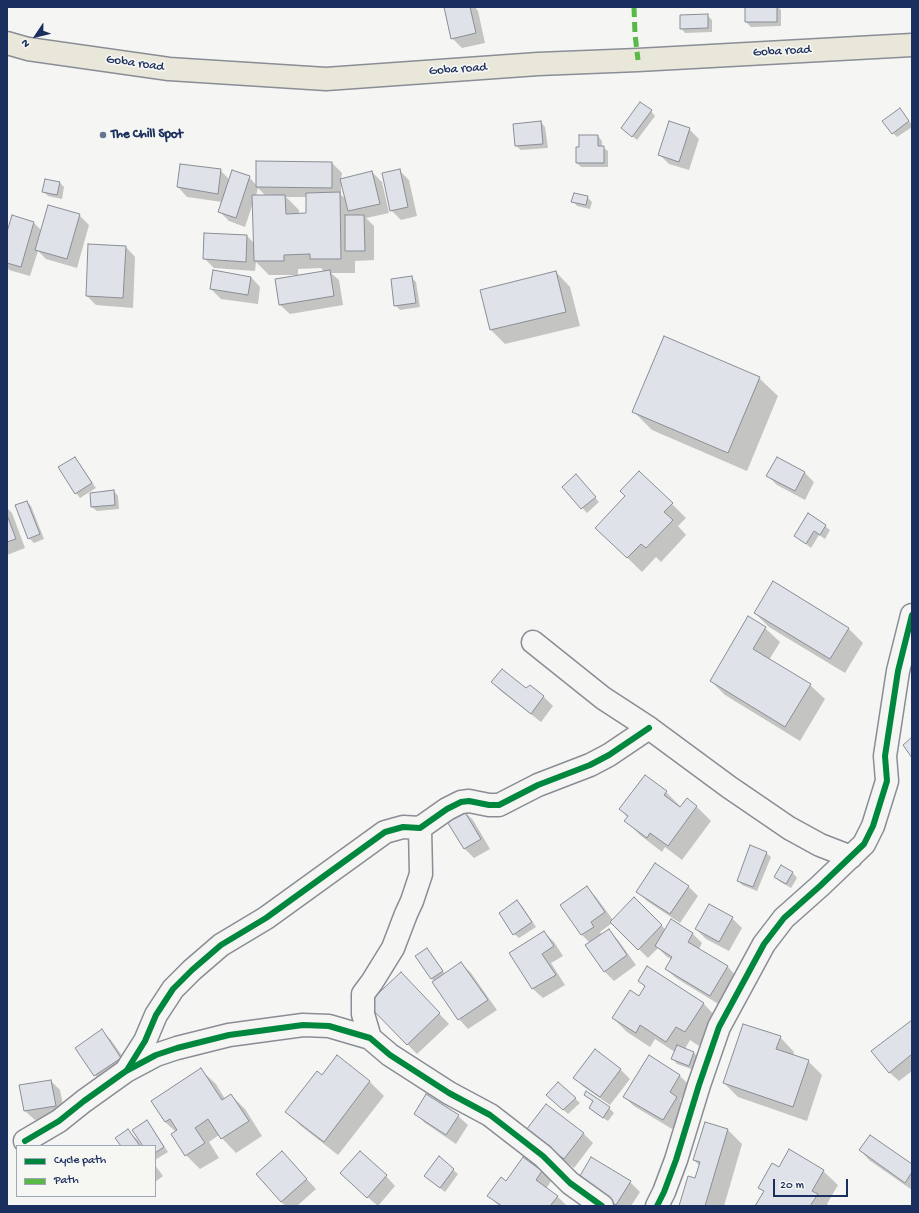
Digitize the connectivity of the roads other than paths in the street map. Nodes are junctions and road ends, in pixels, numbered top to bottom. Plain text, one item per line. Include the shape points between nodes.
1 (7, 43) edge
2 (912, 45) edge
3 (912, 615) edge
4 (533, 642) dead end
5 (649, 728) junction
6 (420, 828) junction
7 (850, 857) junction
8 (370, 1038) junction
9 (126, 1071) junction
10 (25, 1141) dead end
11 (602, 1206) edge
12 (657, 1206) edge

1 - 2 main road, Goba road via 28,49 169,69 326,79 538,64
3 - 7 street via 898,671 885,756 887,781 873,826 864,844
4 - 5 street via 603,698
5 - 6 street via 590,765 499,805 461,802
5 - 7 street via 788,828
6 - 8 street via 421,874 412,901 393,948 363,994 363,1014
6 - 9 street via 403,827 386,832 266,918 221,945 173,989
7 - 12 street via 784,918 764,944 719,1027 676,1160
8 - 9 street via 329,1026 303,1025 228,1035 156,1055
8 - 11 street via 390,1056 490,1115 542,1156 570,1183
9 - 10 street via 59,1121

